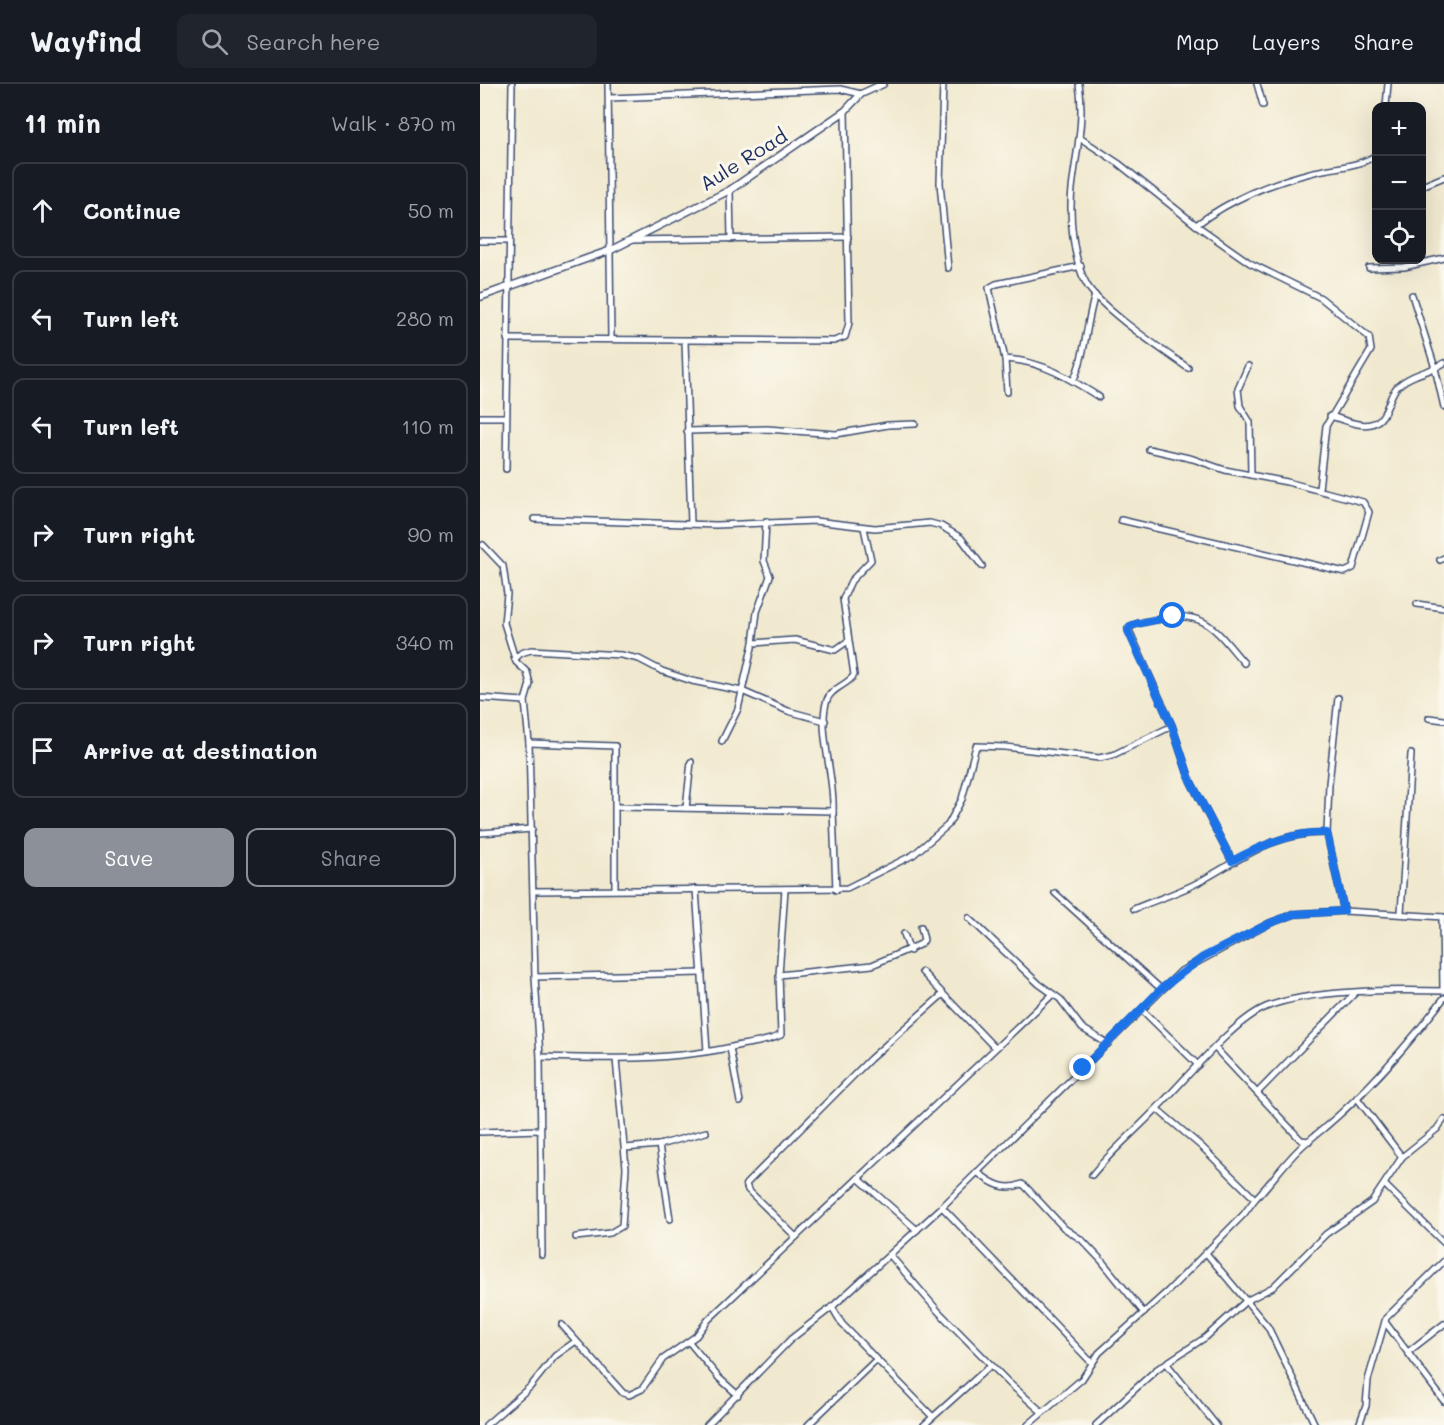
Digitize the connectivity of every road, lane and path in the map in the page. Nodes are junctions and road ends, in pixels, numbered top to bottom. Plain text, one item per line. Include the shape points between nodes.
1 (512, 84) edge
2 (608, 84) edge
3 (883, 84) edge
4 (943, 84) edge
5 (1079, 84) edge
6 (1257, 84) edge
7 (1388, 84) edge
8 (861, 94) junction
9 (610, 98) junction
10 (1386, 102) edge
11 (1263, 105) dead end
12 (845, 111) junction
13 (1080, 138) junction
14 (1372, 157) edge
15 (1444, 177) edge
16 (1426, 184) edge
17 (730, 190) junction
18 (1196, 225) junction
19 (848, 237) junction
20 (730, 239) junction
21 (630, 240) junction
22 (480, 241) edge
23 (509, 241) junction
24 (611, 250) junction
25 (1444, 258) edge
26 (1081, 266) junction
27 (948, 267) dead end
28 (1369, 268) dead end
29 (509, 287) junction
30 (1095, 295) junction
31 (1412, 295) dead end
32 (480, 297) edge
33 (507, 339) junction
34 (611, 339) junction
35 (685, 341) junction
36 (1005, 359) junction
37 (1444, 363) edge
38 (1248, 366) dead end
39 (1188, 368) dead end
40 (1435, 368) junction
41 (1072, 381) junction
42 (1007, 392) dead end
43 (1099, 398) dead end
44 (1444, 407) edge
45 (1330, 416) junction
46 (480, 417) edge
47 (505, 417) junction
48 (915, 424) dead end
49 (687, 431) junction
50 (1149, 450) dead end
51 (506, 469) dead end
52 (1251, 475) junction
53 (1319, 489) junction
54 (534, 519) dead end
55 (1121, 520) dead end
56 (766, 521) junction
57 (691, 524) junction
58 (864, 528) junction
59 (483, 545) dead end
60 (982, 566) dead end
61 (1417, 604) dead end
62 (1444, 608) edge
63 (848, 641) junction
64 (753, 643) junction
65 (515, 659) junction
66 (1244, 663) dead end
67 (742, 691) junction
68 (480, 698) edge
69 (1338, 698) dead end
70 (525, 700) junction
71 (1428, 718) dead end
72 (1444, 720) edge
73 (825, 721) junction
74 (1172, 726) junction
75 (722, 741) dead end
76 (529, 743) junction
77 (1411, 754) dead end
78 (691, 762) dead end
79 (617, 807) junction
80 (686, 808) junction
81 (833, 811) junction
82 (532, 829) junction
83 (480, 832) edge
84 (1327, 833) junction
85 (1232, 861) junction
86 (615, 889) junction
87 (696, 889) junction
88 (785, 889) junction
89 (836, 890) junction
90 (533, 891) junction
91 (1055, 893) dead end
92 (1134, 909) dead end
93 (1344, 911) junction
94 (1401, 914) junction
95 (1443, 917) edge
96 (969, 918) dead end
97 (921, 927) dead end
98 (904, 934) dead end
99 (910, 951) junction
100 (922, 972) dead end
101 (702, 973) junction
102 (779, 975) junction
103 (535, 977) junction
104 (1161, 989) junction
105 (1443, 991) edge
106 (1354, 993) junction
107 (942, 995) junction
108 (1052, 995) junction
109 (1444, 998) edge
110 (1142, 1010) junction
111 (1108, 1044) junction
112 (730, 1048) junction
113 (995, 1048) junction
114 (1216, 1049) junction
115 (707, 1051) junction
116 (540, 1057) junction
117 (616, 1059) junction
118 (1198, 1065) junction
119 (1258, 1092) junction
120 (1357, 1098) junction
121 (740, 1102) dead end
122 (1157, 1109) junction
123 (1444, 1119) edge
124 (540, 1130) junction
125 (480, 1132) edge
126 (706, 1132) dead end
127 (1308, 1141) junction
128 (658, 1145) junction
129 (625, 1148) junction
130 (1402, 1157) junction
131 (977, 1172) junction
132 (1092, 1175) dead end
133 (858, 1178) junction
134 (1385, 1185) junction
135 (1255, 1199) junction
136 (942, 1207) junction
137 (670, 1219) dead end
138 (917, 1230) junction
139 (576, 1237) dead end
140 (796, 1237) junction
141 (1444, 1243) edge
142 (1206, 1253) junction
143 (542, 1255) dead end
144 (890, 1255) junction
145 (1444, 1261) edge
146 (1246, 1301) junction
147 (832, 1307) junction
148 (1144, 1313) junction
149 (1385, 1322) junction
150 (1444, 1324) edge
151 (562, 1325) dead end
152 (576, 1341) junction
153 (689, 1342) junction
154 (1408, 1352) junction
155 (877, 1359) junction
156 (1092, 1363) junction
157 (1167, 1364) junction
158 (991, 1365) junction
159 (738, 1395) junction
160 (1444, 1401) edge
161 (1042, 1412) junction
162 (932, 1416) junction
163 (1213, 1424) edge
164 (486, 1425) edge
165 (707, 1425) edge
166 (808, 1425) edge
167 (924, 1425) edge
168 (1028, 1425) edge
169 (1096, 1425) edge
170 (1316, 1425) edge
171 (1359, 1425) edge

1 - 23 street
2 - 9 street
3 - 8 street, Aule Road
4 - 27 street via 940,189
5 - 13 street via 1083,114
6 - 11 street
7 - 10 street
8 - 9 street via 840,89
8 - 12 street, Aule Road
9 - 24 street
12 - 17 street, Aule Road
12 - 19 street
13 - 18 street
13 - 26 street via 1071,209
14 - 18 street via 1264,186 1229,202
15 - 16 street
17 - 20 street
17 - 21 street, Aule Road
18 - 45 street via 1250,263 1321,298 1369,337 1371,350
19 - 20 street
19 - 35 street via 849,323 845,337 834,341
20 - 21 street
21 - 24 street, Aule Road
22 - 23 street
23 - 29 street
24 - 29 street, Aule Road
24 - 34 street
25 - 28 street via 1404,267
26 - 30 street via 1086,284
26 - 36 street via 989,288
29 - 32 street, Aule Road
29 - 33 street
30 - 39 street
30 - 41 street
31 - 40 street
33 - 34 street
33 - 47 street
34 - 35 street
35 - 49 street
36 - 41 street via 1034,363
36 - 42 street
37 - 40 street
38 - 52 street via 1238,389 1240,406 1250,422
40 - 44 street
40 - 45 street via 1398,386 1384,414 1373,424
41 - 43 street
45 - 53 street
46 - 47 street
47 - 51 street
48 - 49 street via 836,434 767,429
49 - 57 street
50 - 52 street
52 - 53 street
53 - 55 street via 1368,507 1353,568 1348,572
54 - 57 street
56 - 57 street
56 - 58 street via 814,521
56 - 64 street via 764,561 770,576 757,612
58 - 60 street via 920,522 941,526 961,538
58 - 63 street via 871,560 851,581 843,599
59 - 65 street via 503,566 507,598 503,619
61 - 62 street
63 - 64 street via 835,650 795,640
63 - 73 street via 854,675 829,695
64 - 67 street
65 - 67 street via 521,652 531,650 621,655 692,681
65 - 70 street via 529,678
66 - 74 street via 1211,625 1194,616 1173,616 1130,626 1128,631
67 - 73 street via 788,711
67 - 75 street via 736,715
68 - 70 street
69 - 84 street
70 - 76 street
71 - 72 street
73 - 81 street
74 - 85 street via 1190,780
74 - 89 street via 1099,758 976,746 955,816 936,838 858,884
76 - 79 street via 615,746
76 - 82 street
77 - 94 street
78 - 80 street
79 - 80 street
79 - 86 street
80 - 81 street
81 - 89 street
82 - 83 street
82 - 90 street
84 - 85 street via 1313,832 1263,845
84 - 93 street
85 - 92 street via 1196,883
86 - 87 street
86 - 90 street
87 - 88 street
87 - 101 street
88 - 89 street
88 - 102 street
90 - 103 street
91 - 104 street
93 - 94 street
93 - 104 street via 1295,914 1270,923 1203,957
94 - 95 street
95 - 105 street
96 - 108 street
97 - 99 street via 924,940
98 - 99 street
99 - 102 street via 872,965
100 - 107 street
101 - 103 street
101 - 115 street
102 - 112 street via 781,1035
103 - 116 street
104 - 110 street
105 - 106 street
106 - 114 street via 1297,998 1268,1007 1243,1022
106 - 119 street
107 - 113 street
107 - 140 street via 870,1059 746,1184
108 - 111 street via 1060,999 1082,1028
108 - 113 street
109 - 120 street
110 - 111 street
110 - 118 street
111 - 131 street
112 - 115 street
112 - 121 street
113 - 133 street
114 - 118 street
114 - 119 street
115 - 117 street
116 - 117 street
116 - 124 street
117 - 129 street
118 - 122 street
119 - 127 street via 1302,1140
120 - 127 street
120 - 130 street
122 - 132 street
122 - 135 street
123 - 130 street
124 - 125 street
124 - 143 street
126 - 128 street
127 - 135 street
128 - 129 street
128 - 137 street
129 - 139 street via 622,1226 610,1233
130 - 134 street
131 - 136 street
131 - 148 street via 990,1182 1012,1189 1025,1186 1101,1260
133 - 138 street
133 - 140 street
134 - 141 street
134 - 146 street via 1372,1202 1318,1241 1286,1275
135 - 142 street
136 - 138 street
136 - 156 street
138 - 144 street
140 - 153 street
142 - 146 street
142 - 148 street
144 - 147 street
144 - 158 street via 922,1295
145 - 149 street
146 - 157 street via 1206,1337
146 - 170 street via 1268,1327
147 - 155 street via 842,1324
147 - 159 street via 791,1339
148 - 156 street
149 - 154 street
149 - 171 street
150 - 154 street
151 - 152 street
152 - 153 street via 608,1378 629,1395 642,1389 663,1359
152 - 164 street via 549,1362 530,1387
153 - 159 street
154 - 160 street
155 - 162 street
155 - 166 street
156 - 161 street via 1082,1379
157 - 163 street
157 - 169 street
158 - 161 street
158 - 162 street
159 - 165 street
161 - 168 street
162 - 167 street

